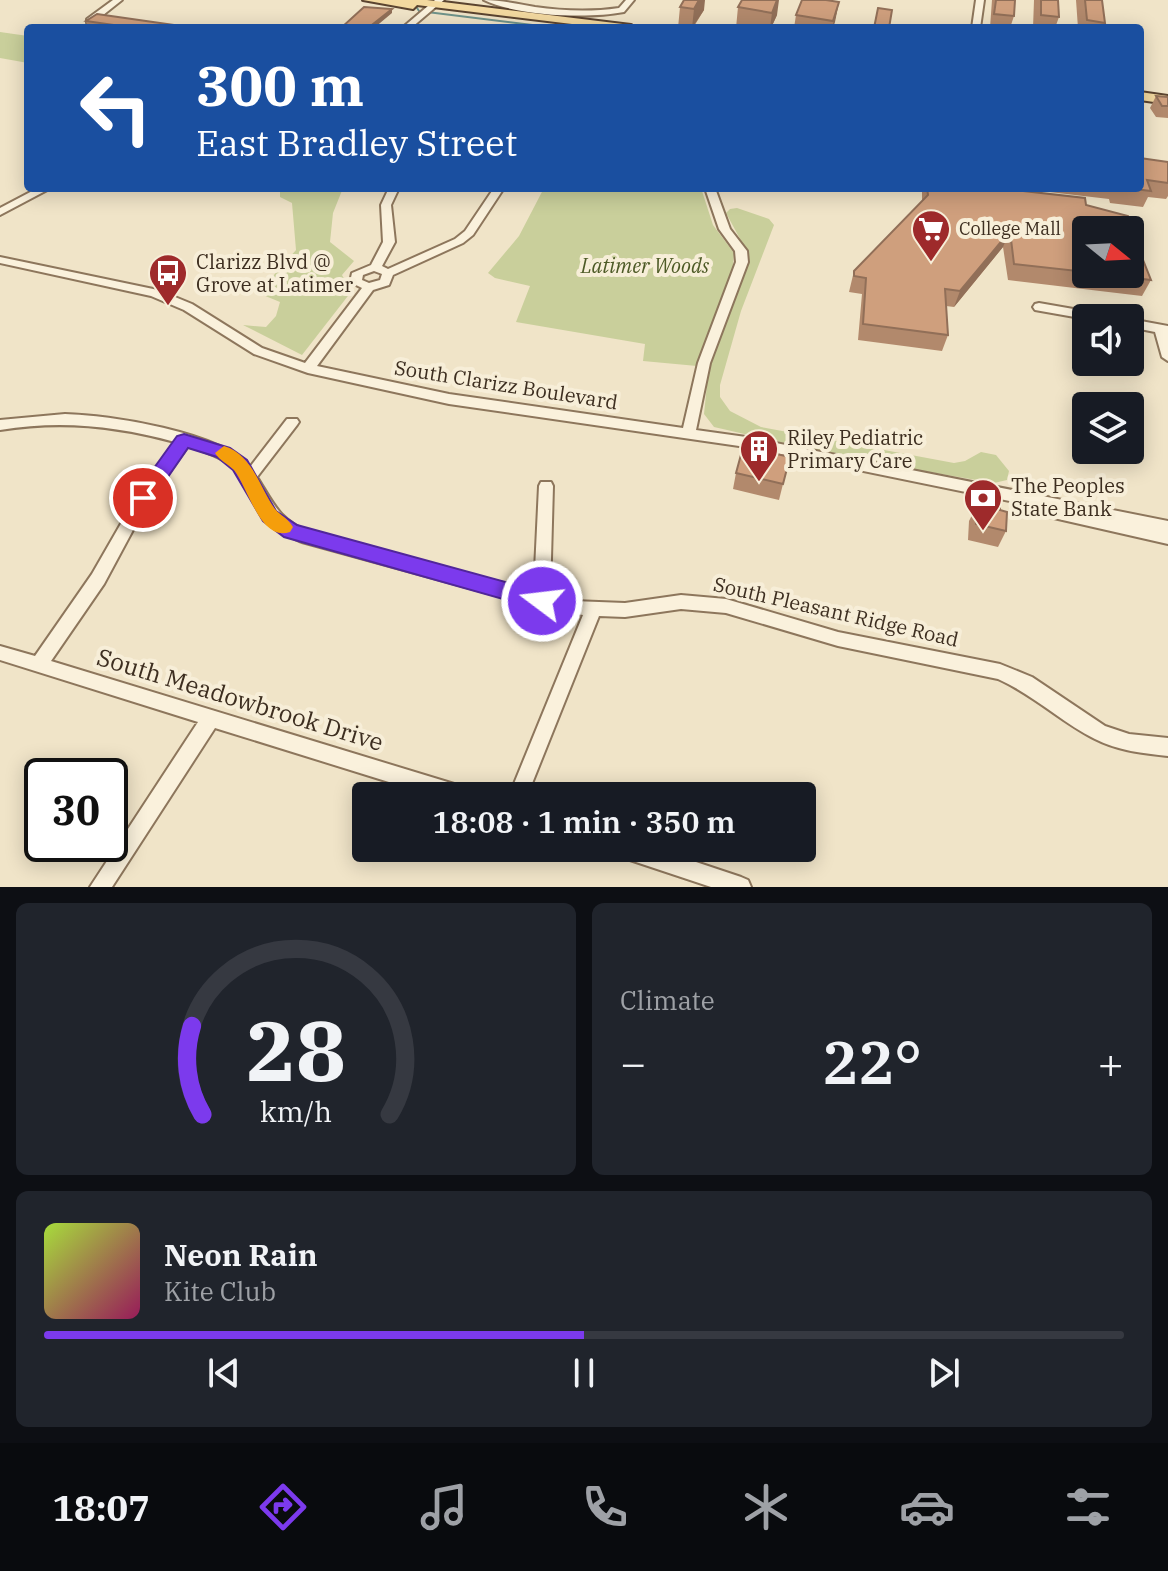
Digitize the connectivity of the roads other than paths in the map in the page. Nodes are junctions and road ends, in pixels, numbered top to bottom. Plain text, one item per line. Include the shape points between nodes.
1 (118, 0) edge
2 (368, 0) edge
3 (488, 0) edge
4 (630, 0) edge
5 (980, 0) edge
6 (423, 5) edge
7 (546, 20) junction
8 (90, 21) edge
9 (409, 24) edge
10 (570, 24) edge
11 (588, 24) edge
12 (977, 24) edge
13 (1144, 96) edge
14 (1168, 98) edge
15 (38, 192) edge
16 (392, 192) edge
17 (496, 192) edge
18 (711, 192) edge
19 (0, 212) edge
20 (0, 260) edge
21 (375, 267) junction
22 (388, 273) junction
23 (369, 287) junction
24 (1039, 307) dead end
25 (1072, 313) edge
26 (1144, 325) edge
27 (1164, 329) edge
28 (1168, 357) edge
29 (308, 369) junction
30 (292, 422) dead end
31 (0, 425) edge
32 (689, 432) junction
33 (184, 440) junction
34 (249, 478) junction
35 (546, 486) dead end
36 (1023, 500) junction
37 (1168, 527) edge
38 (1168, 538) edge
39 (542, 601) junction
40 (593, 611) junction
41 (0, 653) edge
42 (38, 665) junction
43 (211, 719) junction
44 (1168, 747) edge
45 (418, 782) edge
46 (524, 782) edge
47 (665, 862) edge
48 (100, 887) edge
49 (738, 887) edge

1 - 8 street
2 - 6 main road
3 - 4 street via 581,13 621,10
5 - 12 street
6 - 7 main road
6 - 9 street
7 - 10 main road
7 - 11 main road
13 - 14 main road
15 - 19 street
16 - 21 street via 386,205 389,242
17 - 22 street via 459,241
18 - 32 street via 742,262 704,363
20 - 29 street, South Clarizz Boulevard via 154,293 188,307 258,351
21 - 22 street
21 - 23 street via 355,276 359,285
22 - 23 street via 385,282
23 - 29 street
24 - 25 street
26 - 27 street
27 - 28 street
29 - 32 street, South Clarizz Boulevard via 449,399
30 - 34 street
31 - 33 street, South Pleasant Ridge Road via 73,419
32 - 36 street, South Clarizz Boulevard
33 - 34 street, South Pleasant Ridge Road via 223,452
33 - 42 street
34 - 39 street, South Pleasant Ridge Road via 269,516 299,535
35 - 39 street
36 - 37 street, South Clarizz Boulevard
36 - 38 street, South Clarizz Boulevard via 1052,512
39 - 40 street, South Pleasant Ridge Road
40 - 44 street, South Pleasant Ridge Road via 681,602 726,606 838,639 1000,672 1026,683 1100,733
40 - 46 street
41 - 42 street, South Meadowbrook Drive
42 - 43 street, South Meadowbrook Drive
43 - 45 street, South Meadowbrook Drive
43 - 48 street
47 - 49 street

